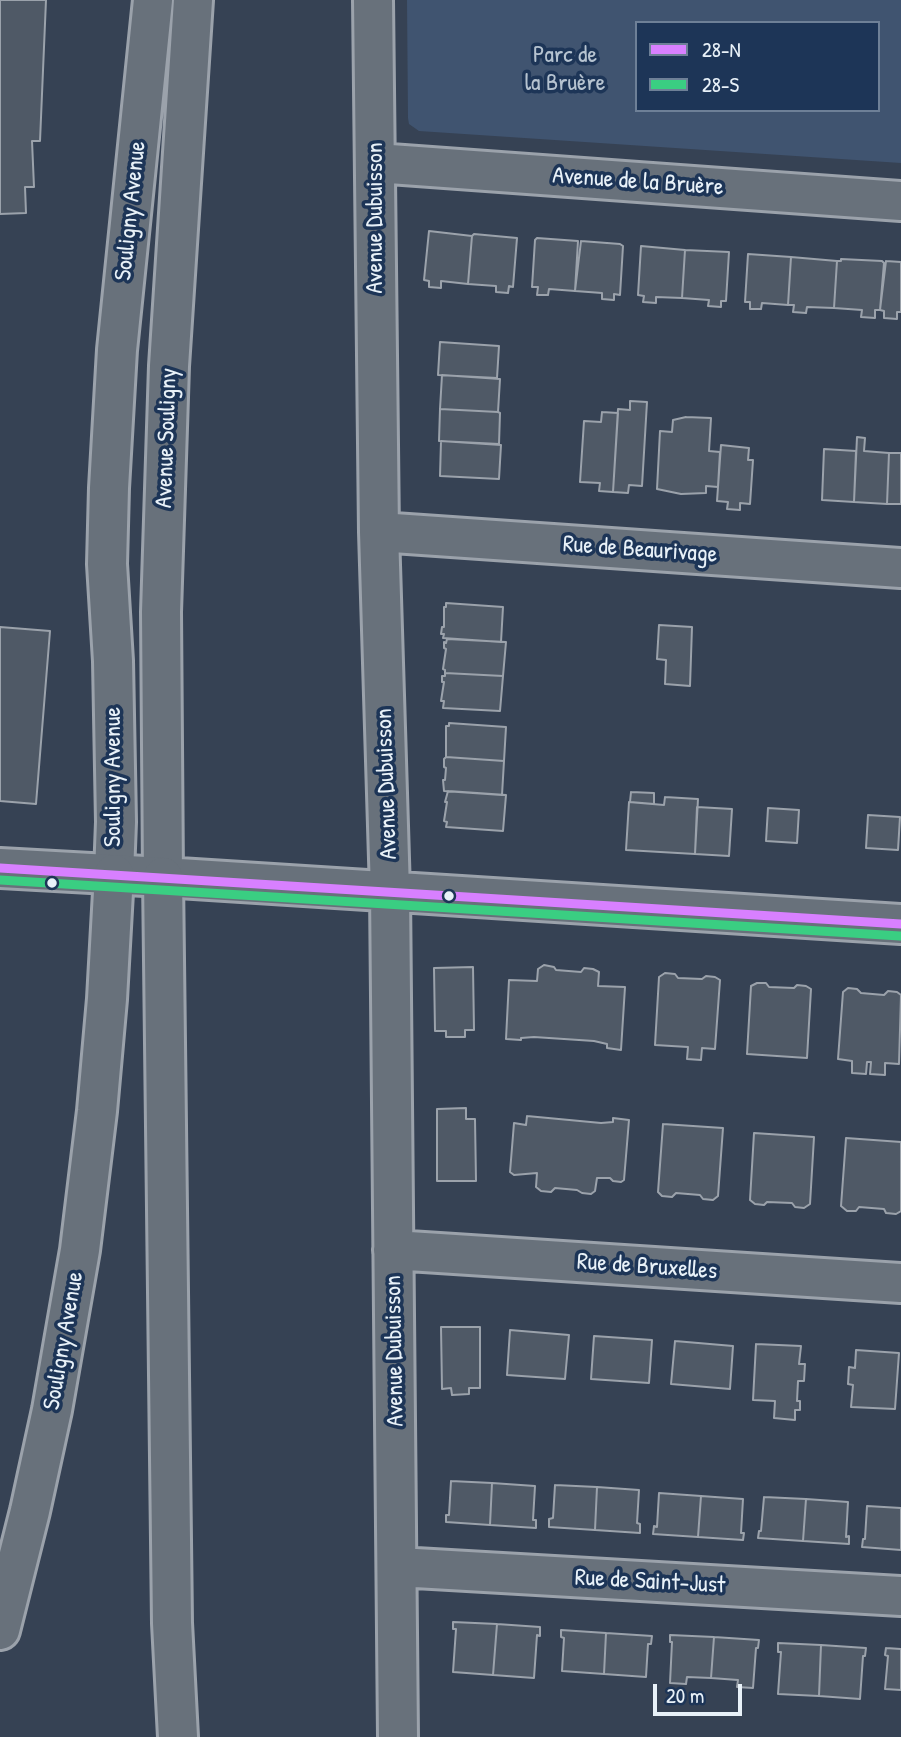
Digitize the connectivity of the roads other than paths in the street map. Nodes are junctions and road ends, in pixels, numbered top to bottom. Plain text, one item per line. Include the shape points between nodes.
1 (153, 0) edge
2 (193, 0) edge
3 (373, 0) edge
4 (376, 163) junction
5 (901, 201) edge
6 (379, 532) junction
7 (901, 568) edge
8 (0, 868) edge
9 (114, 874) junction
10 (163, 877) junction
11 (390, 891) junction
12 (901, 923) edge
13 (393, 1250) junction
14 (901, 1283) edge
15 (398, 1567) junction
16 (901, 1597) edge
17 (0, 1630) edge
18 (178, 1737) edge
19 (398, 1737) edge

1 - 9 main road, Souligny Avenue via 117,350 109,488
2 - 10 main road, Avenue Souligny via 169,366 161,612
3 - 4 main road, Avenue Dubuisson
4 - 5 main road, Avenue de la Bruère
4 - 6 main road, Avenue Dubuisson
6 - 7 main road, Rue de Beaurivage
6 - 11 main road, Avenue Dubuisson
8 - 9 main road
9 - 10 main road
9 - 17 main road, Souligny Avenue via 101,1075 80,1250 49,1422
10 - 11 main road
10 - 18 main road via 172,1623
11 - 12 main road
11 - 13 main road, Avenue Dubuisson
13 - 14 main road, Rue de Bruxelles
13 - 15 main road, Avenue Dubuisson
15 - 16 main road, Rue de Saint-Just
15 - 19 main road, Avenue Dubuisson

